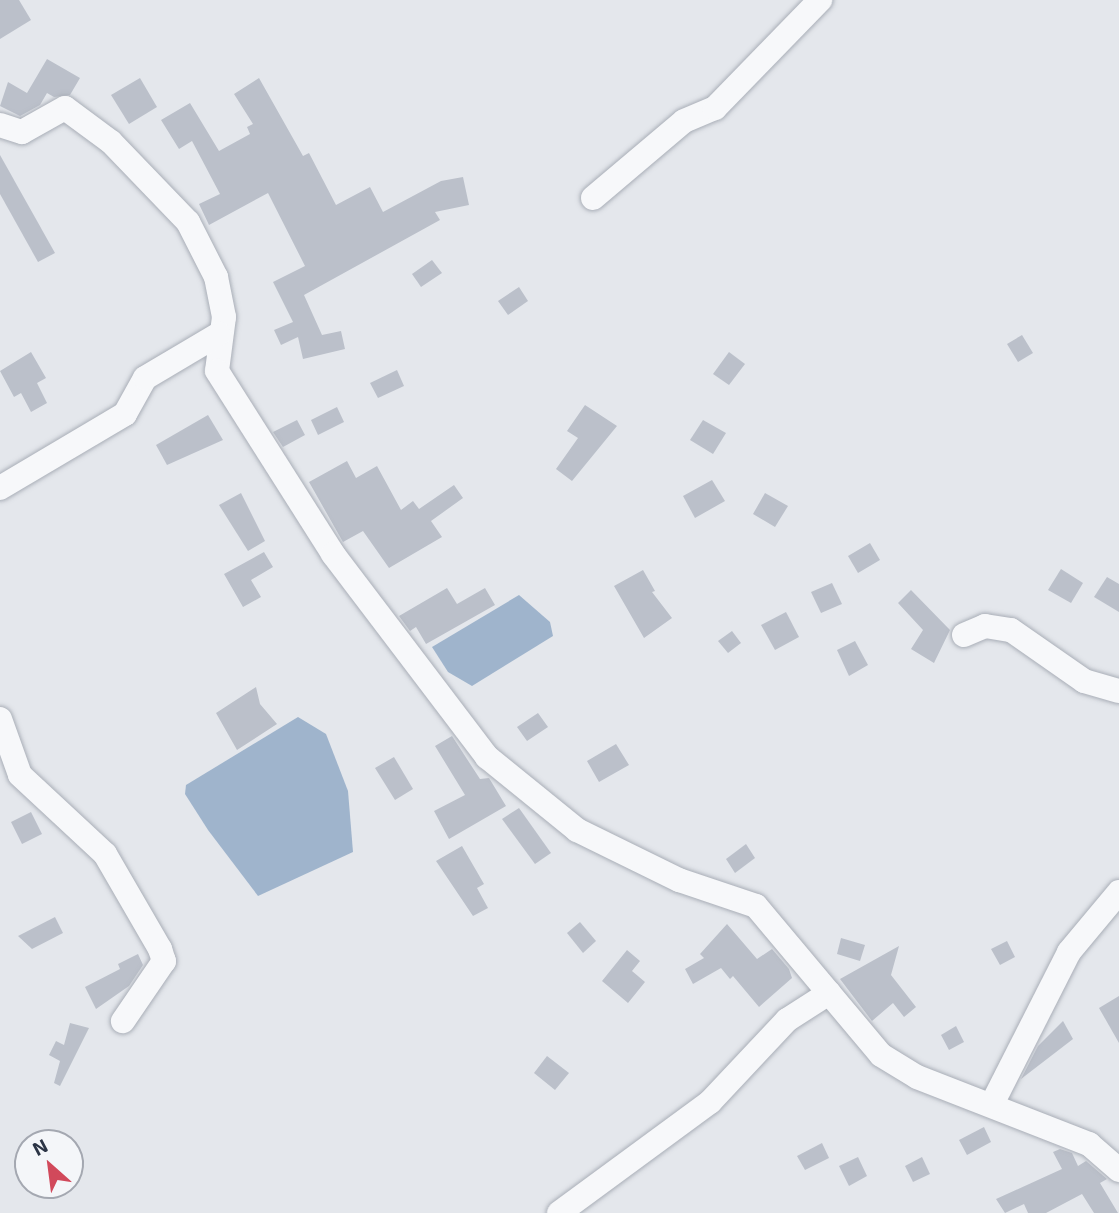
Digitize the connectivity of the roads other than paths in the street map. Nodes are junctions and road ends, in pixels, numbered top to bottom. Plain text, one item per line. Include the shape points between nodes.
1 (820, 0) edge
2 (0, 125) edge
3 (593, 198) dead end
4 (219, 334) junction
5 (0, 488) edge
6 (964, 635) dead end
7 (1119, 691) edge
8 (0, 719) edge
9 (1119, 892) edge
10 (829, 993) junction
11 (123, 1021) dead end
12 (992, 1104) junction
13 (1119, 1170) edge
14 (559, 1213) edge

1 - 3 street via 715,108 684,121
2 - 4 street via 22,132 65,108 111,142 188,222 216,277 224,317
4 - 5 street via 145,378 125,414
4 - 10 street via 216,371 333,554 487,757 577,830 679,880 756,906
6 - 7 street via 985,626 1011,630 1084,681
8 - 11 street via 20,775 105,854 160,949 164,961
9 - 12 street via 1069,952
10 - 12 street via 881,1055 917,1077
10 - 14 street via 787,1020 710,1102
12 - 13 street via 1089,1144

